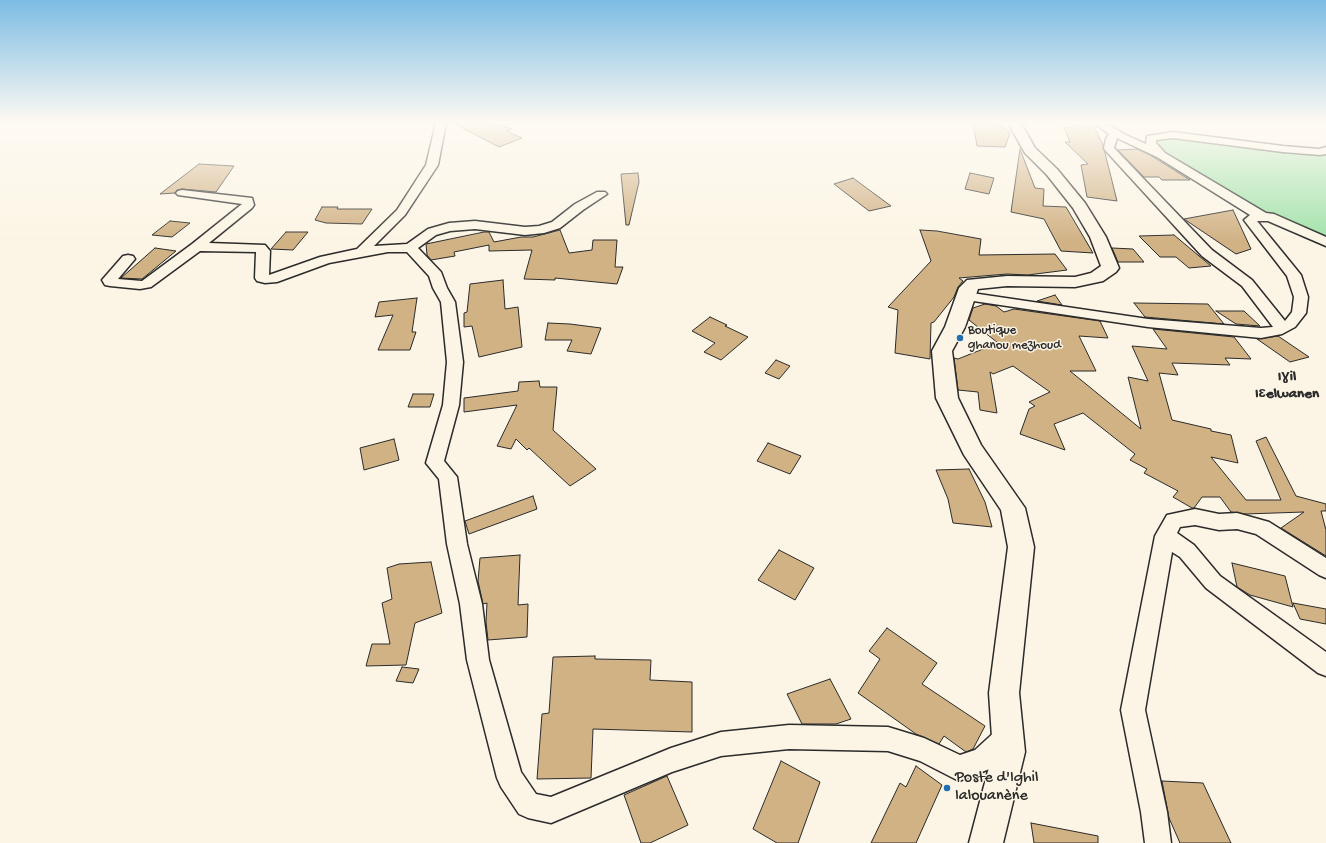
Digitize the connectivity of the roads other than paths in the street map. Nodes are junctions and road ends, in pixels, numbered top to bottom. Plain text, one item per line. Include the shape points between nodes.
1 (433, 162) edge
2 (1042, 162) edge
3 (1122, 162) edge
4 (1175, 162) edge
5 (182, 193) dead end
6 (601, 194) dead end
7 (1263, 217) junction
8 (1326, 242) edge
9 (197, 247) junction
10 (410, 248) junction
11 (361, 252) junction
12 (128, 259) dead end
13 (965, 296) junction
14 (1282, 328) junction
15 (1165, 536) junction
16 (1326, 569) edge
17 (1326, 665) edge
18 (1008, 737) junction
19 (986, 843) edge
20 (1158, 843) edge

1 - 11 street via 401,212
2 - 13 street via 1080,206 1098,237 1110,268 1097,277 1075,282 1007,281 973,284
3 - 14 street via 1207,253 1247,283
4 - 7 street
5 - 9 street via 248,201 248,204
6 - 10 street via 556,225 540,230 525,231 475,225 449,227 432,232
7 - 8 street via 1279,220
7 - 14 street via 1250,220 1294,275 1301,297 1299,313 1290,324
9 - 11 street via 260,248 263,251 262,278 265,279 272,279 325,260
9 - 12 street via 146,284 110,282 109,280
10 - 11 street
10 - 18 street via 436,275 448,302 455,362 451,405 435,463 448,478 457,544 480,667 510,778 528,805 551,810 670,760 721,744 789,737 888,739 924,750 959,768 984,759
13 - 14 street via 1148,323 1260,333
13 - 18 street via 942,351 947,398 972,449 1013,508 1021,547 1004,693
15 - 16 street via 1174,520 1195,517 1219,522 1237,521 1262,528
15 - 17 street via 1188,552 1213,582
15 - 20 street via 1133,710
18 - 19 street via 1009,752

